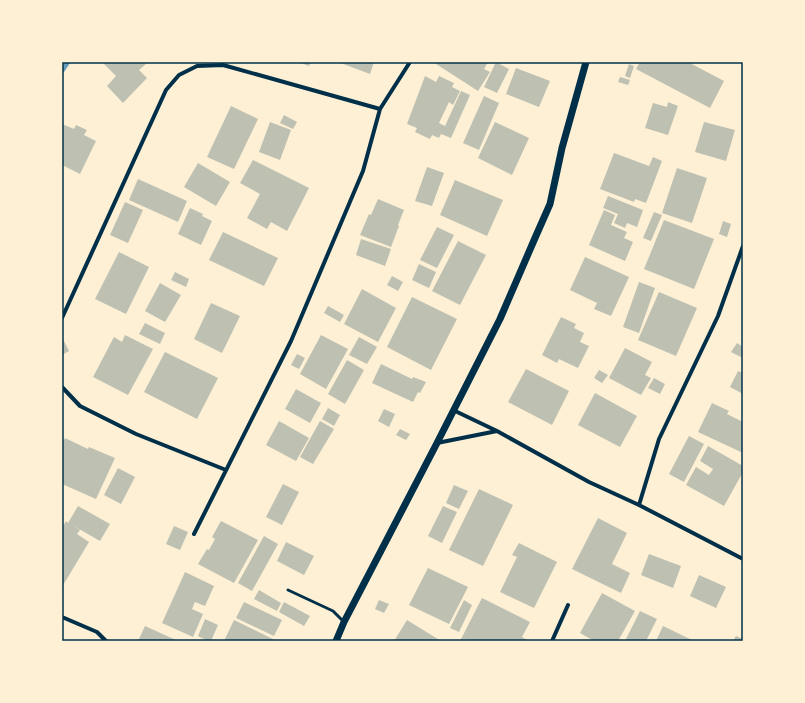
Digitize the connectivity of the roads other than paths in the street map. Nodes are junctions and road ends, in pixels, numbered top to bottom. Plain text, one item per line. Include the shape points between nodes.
1 (410, 62) edge
2 (586, 62) edge
3 (380, 109) junction
4 (743, 246) edge
5 (62, 318) edge
6 (62, 387) edge
7 (453, 410) junction
8 (497, 431) junction
9 (437, 443) junction
10 (226, 470) junction
11 (639, 506) junction
12 (194, 534) dead end
13 (743, 558) edge
14 (288, 590) dead end
15 (568, 605) dead end
16 (62, 617) edge
17 (344, 622) junction
18 (106, 641) edge
19 (336, 641) edge
20 (552, 641) edge

1 - 3 street
2 - 7 street via 562,148 550,204 500,319
3 - 5 street via 223,65 197,66 178,75 166,90
3 - 10 street via 363,171 291,341
4 - 11 street via 718,316 659,439
6 - 10 street via 80,406 136,434
7 - 8 street
7 - 9 street
8 - 9 street
8 - 11 street via 588,482
9 - 17 street
10 - 12 street
11 - 13 street
14 - 17 lane via 333,611
15 - 20 street
16 - 18 street via 97,632
17 - 19 street

